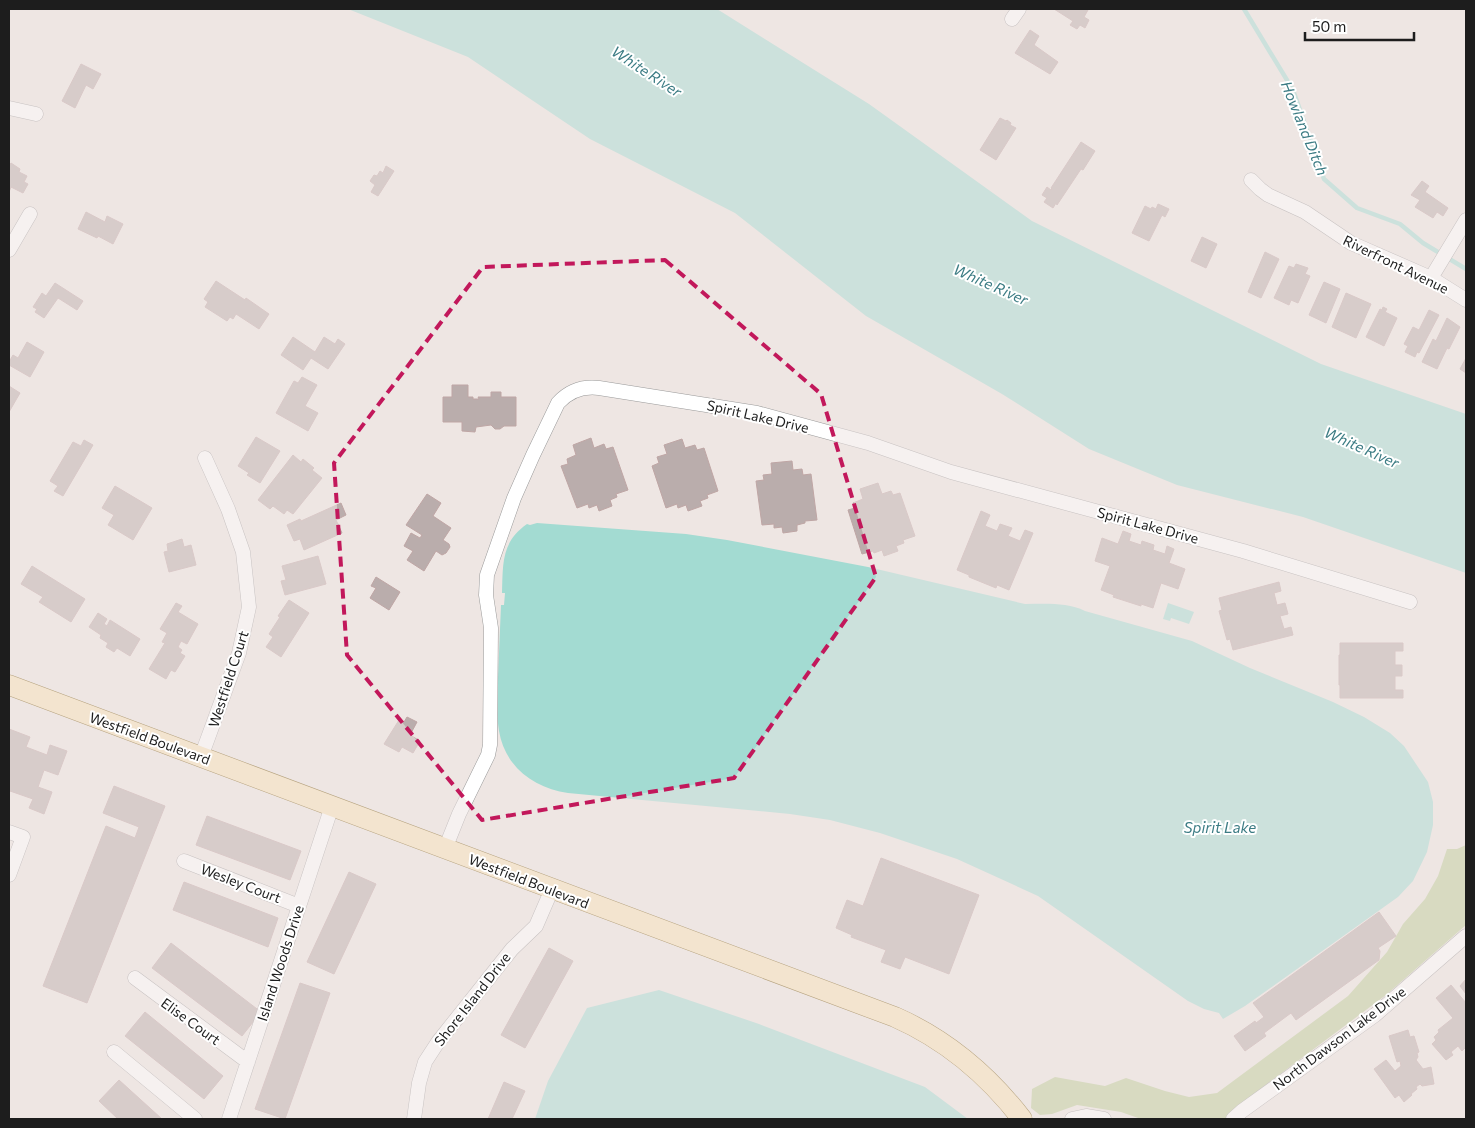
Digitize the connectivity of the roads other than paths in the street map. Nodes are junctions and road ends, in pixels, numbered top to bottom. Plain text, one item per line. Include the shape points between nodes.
1 (9, 108) edge
2 (36, 114) dead end
3 (1251, 180) dead end
4 (30, 214) dead end
5 (1466, 220) edge
6 (9, 250) edge
7 (1431, 278) junction
8 (1466, 300) edge
9 (205, 458) dead end
10 (1410, 602) dead end
11 (9, 685) edge
12 (201, 757) junction
13 (332, 806) junction
14 (9, 832) edge
15 (445, 849) junction
16 (184, 861) dead end
17 (9, 875) edge
18 (552, 889) junction
19 (299, 906) junction
20 (1466, 936) edge
21 (136, 978) dead end
22 (114, 1052) dead end
23 (248, 1062) junction
24 (195, 1119) edge
25 (229, 1119) edge
26 (414, 1119) edge
27 (1022, 1119) edge
28 (1072, 1119) edge
29 (1103, 1119) edge
30 (1233, 1119) edge

1 - 2 street
3 - 7 street, Riverfront Avenue via 1260,190 1305,212 1350,243
4 - 6 street
5 - 7 street
7 - 8 street, Riverfront Avenue
9 - 12 street, Westfield Court via 243,552 249,607 239,653
10 - 15 street, Spirit Lake Drive via 1243,551 951,472 868,443 757,413 599,388 579,389 558,403 514,498 489,567 486,595 491,628 490,745
11 - 12 street, Westfield Boulevard
12 - 13 street, Westfield Boulevard
13 - 15 street, Westfield Boulevard
13 - 19 street, Island Woods Drive
14 - 17 street via 23,838
15 - 18 street, Westfield Boulevard
16 - 19 street, Wesley Court
18 - 26 street, Shore Island Drive via 536,926 512,949 425,1062
18 - 27 street, Westfield Boulevard via 913,1025 969,1063
19 - 23 street, Island Woods Drive
20 - 30 street, North Dawson Lake Drive via 1375,1015
21 - 23 street, Elise Court
22 - 24 street
23 - 25 street, Island Woods Drive
28 - 29 street via 1086,1116

